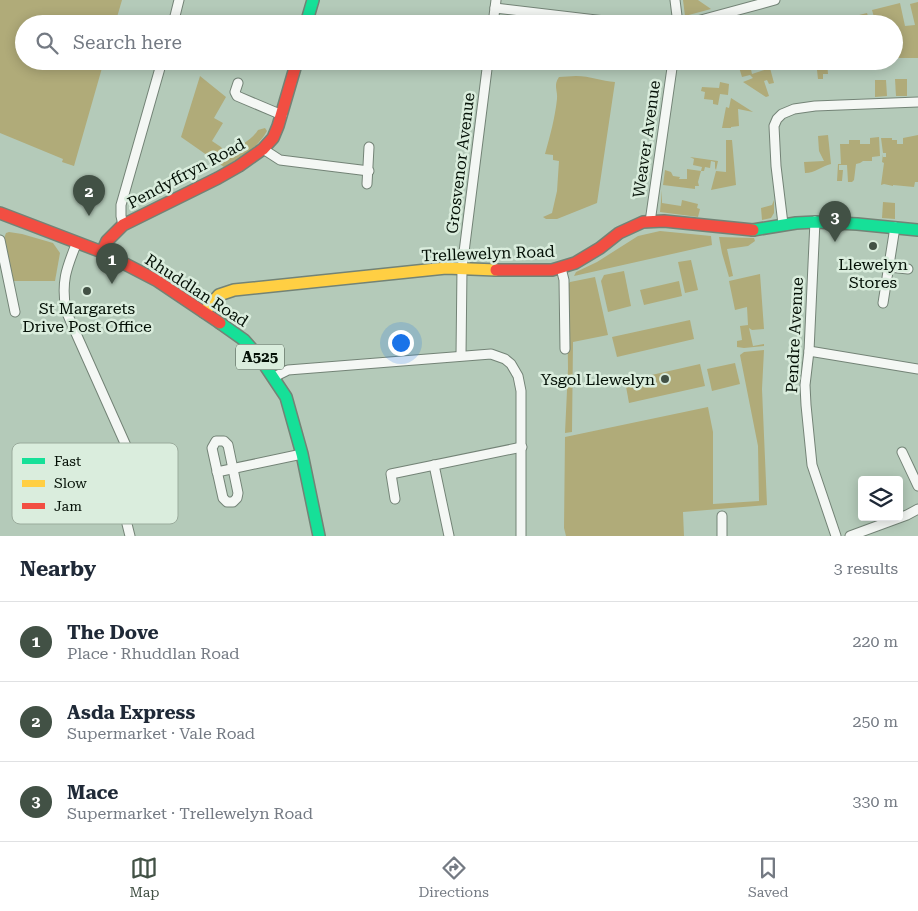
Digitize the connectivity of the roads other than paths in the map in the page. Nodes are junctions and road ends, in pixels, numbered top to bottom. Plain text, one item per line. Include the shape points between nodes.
1 (180, 0) edge
2 (312, 0) edge
3 (675, 0) edge
4 (774, 0) edge
5 (496, 4) edge
6 (176, 15) edge
7 (308, 15) edge
8 (570, 15) edge
9 (677, 15) edge
10 (719, 15) edge
11 (159, 70) edge
12 (294, 70) edge
13 (487, 70) edge
14 (672, 70) edge
15 (238, 83) dead end
16 (918, 102) edge
17 (282, 115) junction
18 (369, 147) dead end
19 (263, 149) junction
20 (369, 171) junction
21 (367, 184) dead end
22 (1, 215) edge
23 (650, 222) junction
24 (814, 222) junction
25 (783, 224) junction
26 (123, 225) junction
27 (895, 227) junction
28 (918, 230) edge
29 (0, 240) edge
30 (77, 242) junction
31 (102, 252) junction
32 (889, 267) junction
33 (462, 268) junction
34 (561, 268) junction
35 (908, 270) dead end
36 (883, 303) dead end
37 (15, 312) dead end
38 (204, 312) junction
39 (565, 349) dead end
40 (809, 351) junction
41 (461, 355) junction
42 (918, 369) edge
43 (274, 377) junction
44 (125, 443) edge
45 (522, 447) junction
46 (902, 452) dead end
47 (302, 454) junction
48 (434, 465) junction
49 (233, 468) junction
50 (217, 472) junction
51 (918, 486) edge
52 (395, 499) dead end
53 (918, 509) edge
54 (722, 516) dead end
55 (733, 532) dead end
56 (722, 534) edge
57 (319, 536) edge
58 (449, 536) edge
59 (521, 536) edge
60 (836, 536) edge
61 (850, 536) edge

1 - 6 street
2 - 7 street
3 - 9 street
4 - 10 street
5 - 8 street
11 - 26 street via 121,205
12 - 17 street, Pendyffryn Road
13 - 33 street, Grosvenor Avenue
14 - 23 street, Weaver Avenue
15 - 17 street via 237,96
16 - 25 street via 815,106 794,108 782,114 774,126
17 - 19 street, Pendyffryn Road via 273,138
18 - 20 street
19 - 20 street via 280,160
19 - 26 street, Pendyffryn Road via 218,178
20 - 21 street
22 - 30 street, A525
23 - 25 street, Trellewelyn Road via 756,230
23 - 34 street, Trellewelyn Road via 632,226 575,263
24 - 25 street, Trellewelyn Road
24 - 27 street, Trellewelyn Road
24 - 40 street, Pendre Avenue
26 - 31 street, Pendyffryn Road via 107,241
27 - 28 street, Trellewelyn Road
27 - 32 street
29 - 37 street
30 - 31 street, A525
30 - 44 street via 64,279 66,311
31 - 38 street, Rhuddlan Road / A525 via 156,280
32 - 35 street
32 - 36 street
33 - 34 street, Trellewelyn Road via 534,271
33 - 38 street, Trellewelyn Road via 234,290 218,295
33 - 41 street, Grosvenor Avenue
34 - 39 street
38 - 43 street, Rhuddlan Road / A525 via 244,340
40 - 42 street
40 - 60 street, Pendre Avenue via 805,385 812,465
41 - 43 street via 288,370
41 - 45 street via 498,355 516,371 521,392
43 - 47 street, Rhuddlan Road / A525 via 286,397
45 - 48 street
45 - 59 street
46 - 51 street
47 - 49 street
47 - 57 street, Rhuddlan Road / A525
48 - 52 street via 390,474
48 - 58 street
49 - 50 street
49 - 50 street via 228,445 219,440 212,448
49 - 50 street via 238,495 233,502 223,498
53 - 61 street
54 - 56 street
55 - 56 street

